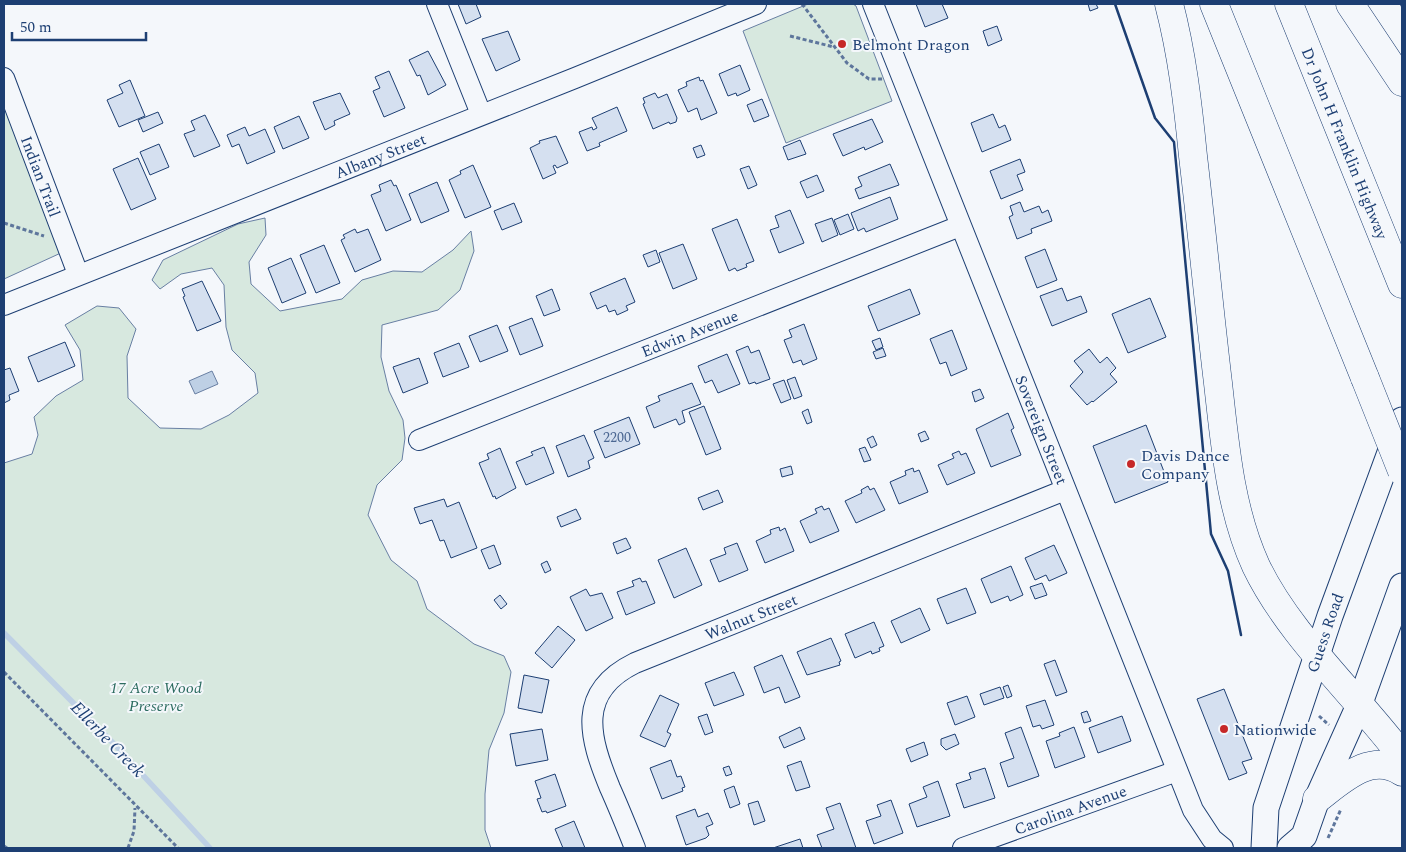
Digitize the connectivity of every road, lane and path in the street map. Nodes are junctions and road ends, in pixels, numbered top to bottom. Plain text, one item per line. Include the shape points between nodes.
1 (437, 4) edge
2 (756, 4) edge
3 (802, 4) edge
4 (873, 4) edge
5 (1169, 4) edge
6 (1214, 4) edge
7 (1289, 4) edge
8 (1350, 4) edge
9 (790, 36) dead end
10 (835, 47) junction
11 (901, 76) junction
12 (4, 78) edge
13 (1402, 82) edge
14 (481, 114) junction
15 (4, 223) edge
16 (960, 226) junction
17 (67, 242) junction
18 (78, 274) junction
19 (1402, 284) edge
20 (4, 305) edge
21 (1402, 420) edge
22 (419, 440) dead end
23 (1402, 471) edge
24 (1066, 490) junction
25 (1402, 586) edge
26 (1317, 654) junction
27 (4, 672) edge
28 (1303, 700) junction
29 (1360, 703) junction
30 (1344, 740) junction
31 (1402, 756) edge
32 (1177, 771) junction
33 (1402, 772) edge
34 (1317, 799) junction
35 (135, 807) junction
36 (128, 848) edge
37 (178, 848) edge
38 (635, 848) edge
39 (963, 848) edge
40 (1223, 848) edge
41 (1264, 848) edge
42 (1290, 848) edge

1 - 14 street
2 - 14 street, Albany Street
3 - 10 path
4 - 11 street, Sovereign Street
5 - 26 highway via 1188,110 1224,439 1236,503 1258,569 1272,595
6 - 23 highway, bridge
7 - 19 highway, Dr John H Franklin Highway
8 - 13 highway
9 - 10 path
10 - 11 path via 847,63 869,79
11 - 16 street, Sovereign Street
12 - 17 street, Indian Trail
14 - 18 street, Albany Street
15 - 17 path
16 - 22 street, Edwin Avenue
16 - 24 street, Sovereign Street
17 - 18 street, Indian Trail
18 - 20 street, Albany Street
21 - 26 main road, Guess Road
24 - 32 street, Sovereign Street
24 - 38 street, Walnut Street via 634,663 614,675 596,698 591,728 604,772
25 - 29 main road
26 - 28 main road, Guess Road
26 - 29 highway
27 - 35 path
28 - 30 path
28 - 41 main road, Guess Road via 1266,808
29 - 30 main road
29 - 31 highway
30 - 34 main road
32 - 39 street, Carolina Avenue
32 - 40 street, Sovereign Street via 1201,825
33 - 34 highway via 1382,764 1364,767 1349,774
34 - 42 main road via 1304,836
35 - 36 path via 134,831
35 - 37 path

